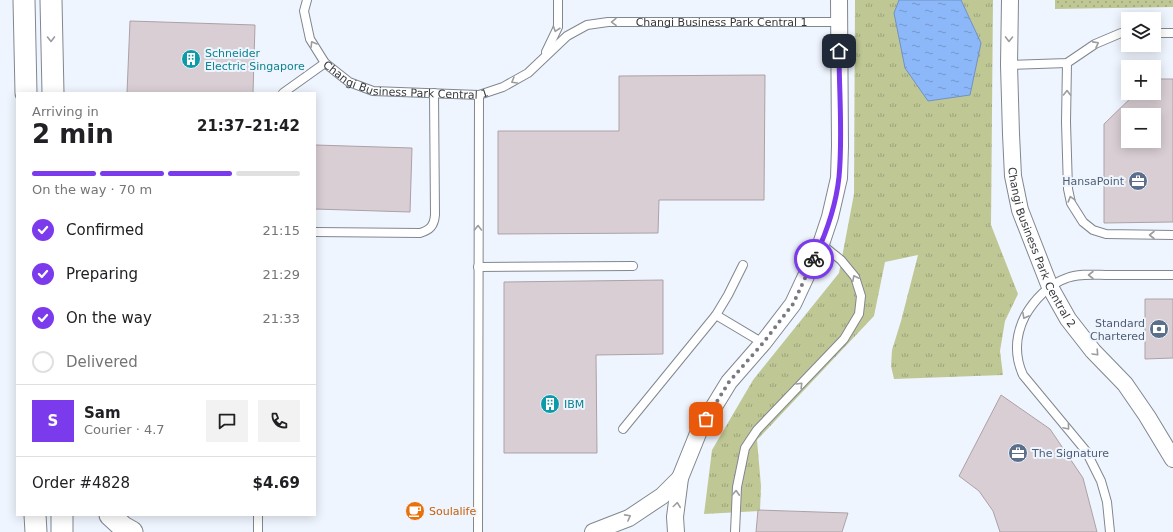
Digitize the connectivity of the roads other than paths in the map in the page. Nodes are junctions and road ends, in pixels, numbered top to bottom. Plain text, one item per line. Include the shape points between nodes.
1 (24, 0) edge
2 (51, 0) edge
3 (307, 0) edge
4 (558, 0) edge
5 (839, 0) edge
6 (1010, 0) edge
7 (838, 22) junction
8 (1121, 33) edge
9 (1161, 33) edge
10 (1173, 33) edge
11 (544, 57) junction
12 (325, 63) junction
13 (1067, 63) junction
14 (1009, 65) junction
15 (26, 92) edge
16 (53, 92) edge
17 (284, 92) edge
18 (434, 93) junction
19 (479, 95) junction
20 (316, 232) edge
21 (1173, 235) edge
22 (821, 244) junction
23 (743, 265) dead end
24 (633, 266) dead end
25 (478, 267) junction
26 (1173, 275) edge
27 (1050, 287) junction
28 (716, 315) junction
29 (763, 343) junction
30 (623, 429) dead end
31 (1173, 459) edge
32 (680, 478) junction
33 (36, 516) edge
34 (62, 516) edge
35 (111, 516) edge
36 (258, 516) edge
37 (36, 532) edge
38 (62, 532) edge
39 (132, 532) edge
40 (258, 532) edge
41 (478, 532) edge
42 (592, 532) edge
43 (676, 532) edge
44 (735, 532) edge
45 (1110, 532) edge

1 - 15 street
2 -> 16 street
12 -> 3 lane, Changi Business Park Central 1 via 310,39 304,12
4 -> 11 lane, Changi Business Park Central 1 via 558,27
5 - 7 street
6 -> 14 street, Changi Business Park Central 2
7 -> 11 lane, Changi Business Park Central 1 via 608,22 587,25 567,36
7 - 22 street via 839,178
13 -> 8 lane via 1095,44
9 - 10 lane
11 -> 19 lane, Changi Business Park Central 1 via 528,73 503,87
12 - 17 lane
12 - 18 lane, Changi Business Park Central 1 via 349,82 372,91
13 - 14 lane
21 -> 13 lane via 1106,234 1093,230 1083,222 1071,203 1068,189 1066,122
14 - 27 street, Changi Business Park Central 2 via 1013,176 1020,210
18 - 19 lane, Changi Business Park Central 1
18 - 20 lane via 434,224 428,231 420,233
25 -> 19 lane
22 - 29 street via 793,304
44 -> 22 lane via 736,487 745,448 757,430 844,339 859,314 861,296 855,277 841,260
23 - 28 lane
24 - 25 lane
25 - 41 lane
26 -> 27 lane via 1085,275 1067,277
27 -> 31 street, Changi Business Park Central 2 via 1068,320 1093,351 1126,384
27 -> 45 lane via 1031,305 1018,329 1018,363 1023,374 1086,451 1101,481
28 - 29 lane
28 - 30 lane
29 - 32 street via 729,382 699,431
42 -> 32 street via 629,518 662,496
43 -> 32 street via 675,517
33 - 37 street
34 - 38 street
35 - 39 street
36 - 40 lane

